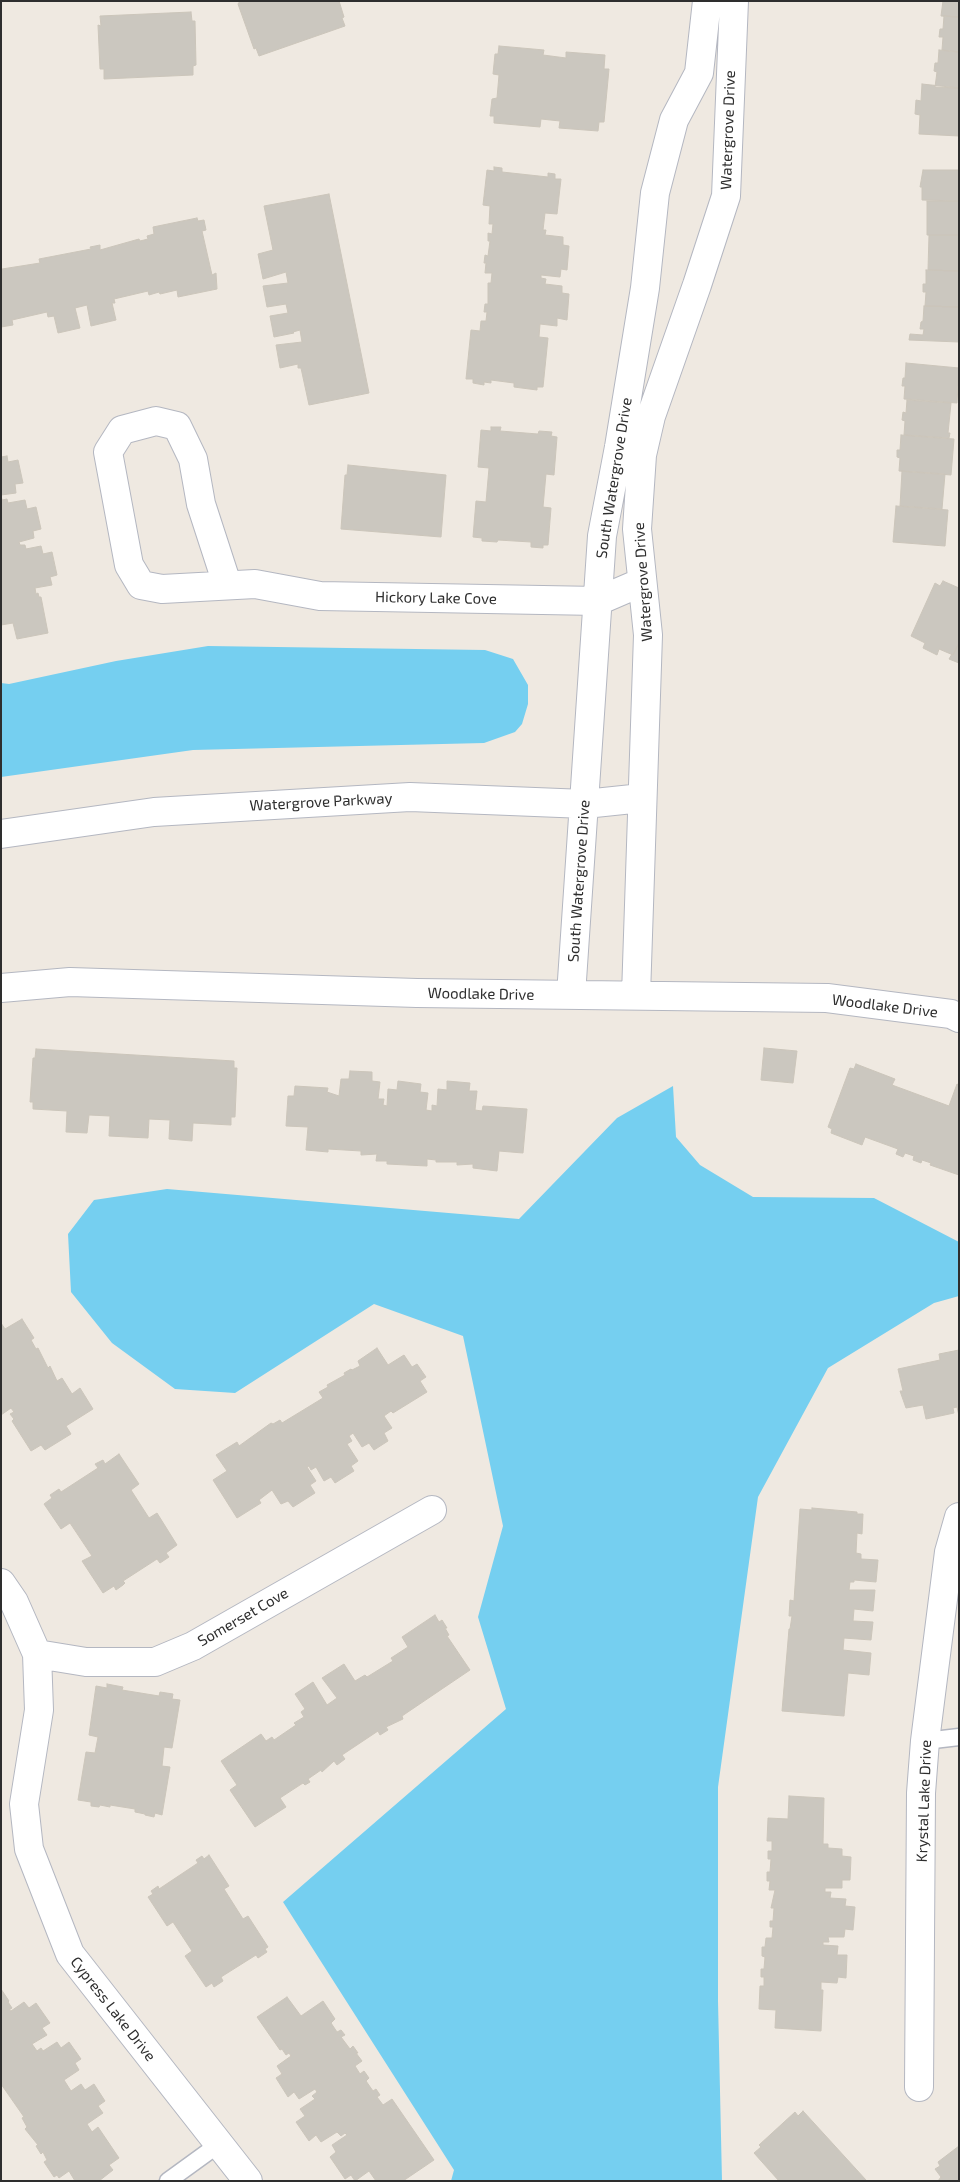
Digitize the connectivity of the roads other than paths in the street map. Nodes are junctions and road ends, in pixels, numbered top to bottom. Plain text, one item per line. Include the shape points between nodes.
1 (706, 1) edge
2 (734, 1) edge
3 (642, 582) junction
4 (227, 584) junction
5 (598, 602) junction
6 (642, 798) junction
7 (585, 804) junction
8 (1, 834) edge
9 (1, 988) edge
10 (571, 994) junction
11 (636, 995) junction
12 (959, 1018) edge
13 (432, 1510) dead end
14 (959, 1517) edge
15 (949, 1552) junction
16 (1, 1583) edge
17 (959, 1587) edge
18 (37, 1654) junction
19 (959, 1737) edge
20 (925, 1741) junction
21 (919, 2087) dead end
22 (219, 2144) junction
23 (168, 2181) edge
24 (248, 2181) edge

1 - 5 street, South Watergrove Drive via 698,73 674,120 656,193 620,447 602,536
2 - 3 street, Watergrove Drive via 726,196 651,416 642,455 637,529
3 - 5 street, Hickory Lake Cove
3 - 6 street, Watergrove Drive via 648,635
4 - 4 street, Hickory Lake Cove via 201,504 193,459 177,426 156,421 122,430 108,452 129,565 141,585 162,589
4 - 5 street, Hickory Lake Cove via 255,584 320,596
5 - 7 street, South Watergrove Drive
6 - 7 street, Watergrove Parkway
6 - 11 street, Watergrove Drive
7 - 8 street, Watergrove Parkway via 410,797 154,812
7 - 10 street, South Watergrove Drive
9 - 10 street, Woodlake Drive via 70,982 407,993
10 - 11 street, Woodlake Drive
11 - 12 street, Woodlake Drive via 827,998 951,1014
13 - 18 street, Somerset Cove via 193,1646 156,1662 86,1662
14 - 15 street, Krystal Lake Drive
15 - 17 lane
15 - 20 street, Krystal Lake Drive
16 - 18 street, Cypress Lake Drive via 14,1602
18 - 22 street, Cypress Lake Drive via 39,1710 24,1804 29,1849 70,1954
19 - 20 lane
20 - 21 street, Krystal Lake Drive via 921,1793
22 - 23 lane
22 - 24 street, Cypress Lake Drive

